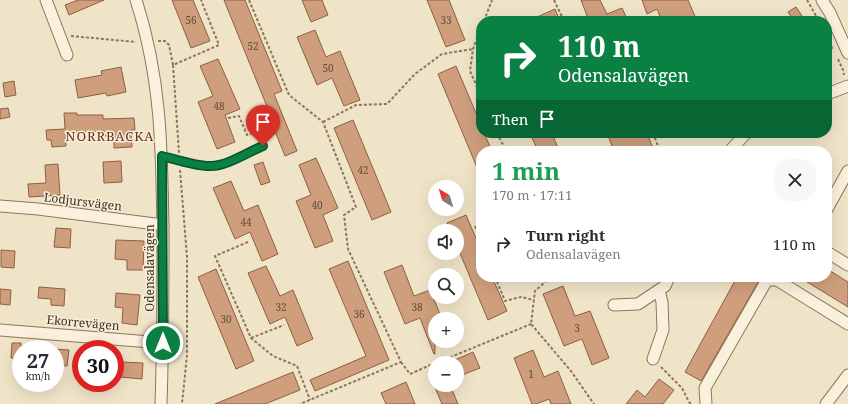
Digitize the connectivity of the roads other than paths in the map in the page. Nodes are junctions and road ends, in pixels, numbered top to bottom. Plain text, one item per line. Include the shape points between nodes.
1 (46, 0) edge
2 (136, 0) edge
3 (822, 0) edge
4 (831, 16) edge
5 (832, 17) edge
6 (848, 53) edge
7 (67, 55) dead end
8 (847, 87) edge
9 (832, 92) edge
10 (742, 138) edge
11 (263, 146) dead end
12 (734, 146) edge
13 (162, 156) junction
14 (848, 171) edge
15 (832, 198) edge
16 (0, 206) edge
17 (163, 225) junction
18 (832, 255) edge
19 (848, 265) edge
20 (667, 282) edge
21 (766, 282) edge
22 (780, 282) edge
23 (658, 291) junction
24 (614, 305) dead end
25 (848, 324) edge
26 (0, 330) edge
27 (163, 343) junction
28 (653, 359) road end
29 (848, 375) edge
30 (161, 404) edge
31 (706, 404) edge
32 (826, 404) edge

1 - 7 street
2 - 13 street, Odensalavägen via 148,40 158,99
3 - 4 street
5 - 6 street
8 - 9 street
10 - 12 street
11 - 13 lane via 210,167
13 - 17 street, Odensalavägen
14 - 15 street
16 - 17 street, Lodjursvägen
17 - 27 street, Odensalavägen
18 - 19 street
20 - 23 street
21 - 31 street via 705,388
22 - 25 street
23 - 24 street via 638,304
23 - 28 street via 662,302 663,330
26 - 27 street, Ekorrevägen
27 - 30 street, Odensalavägen
29 - 32 street

